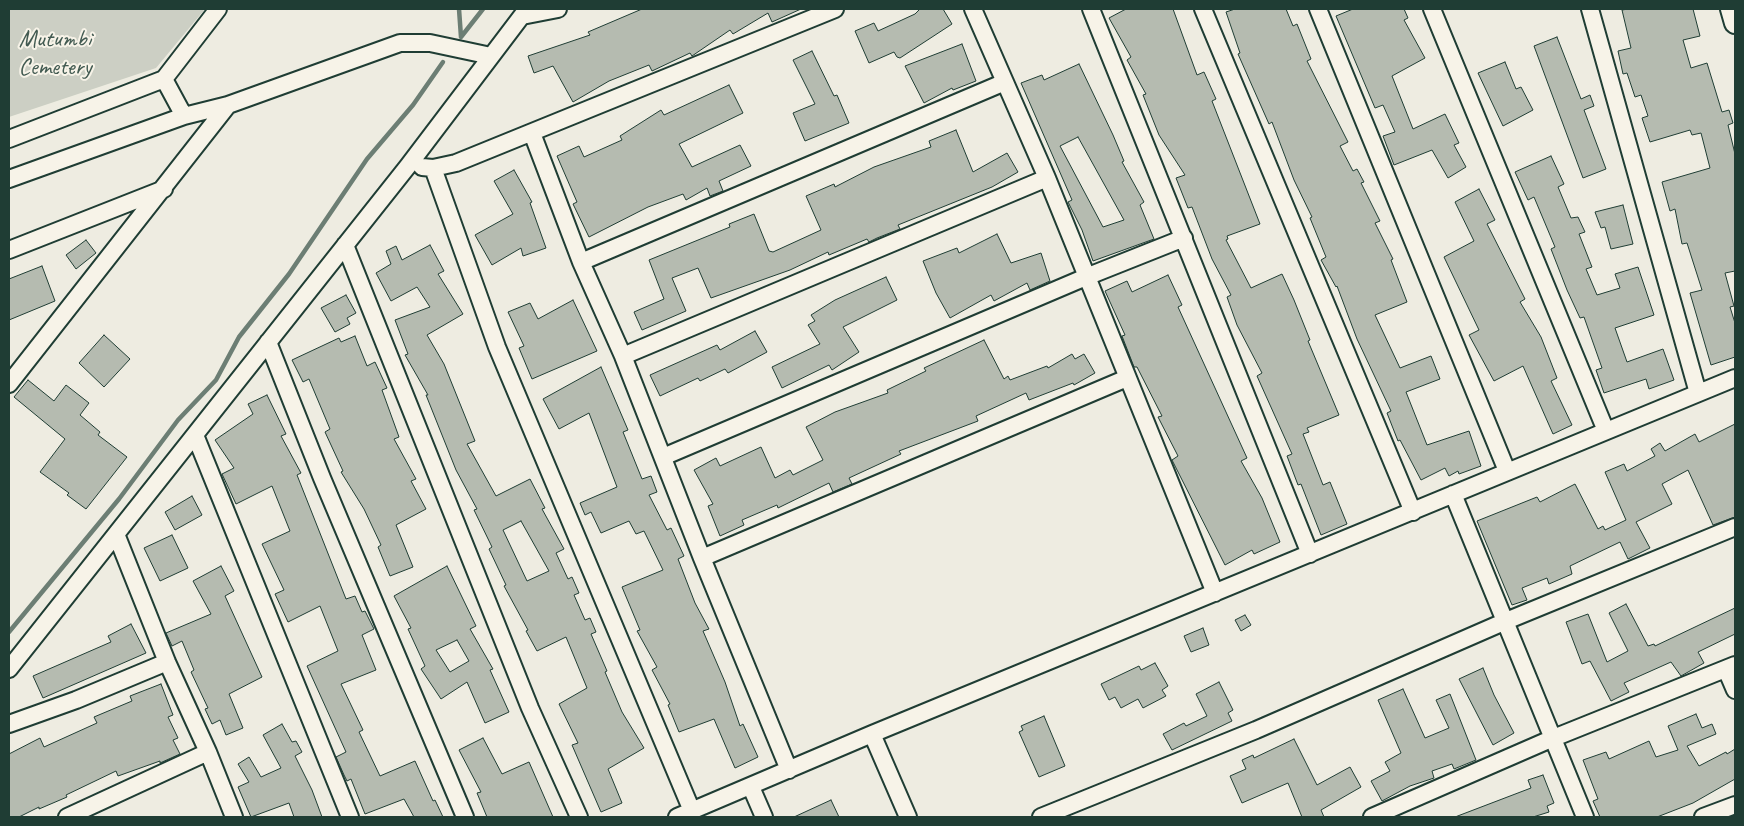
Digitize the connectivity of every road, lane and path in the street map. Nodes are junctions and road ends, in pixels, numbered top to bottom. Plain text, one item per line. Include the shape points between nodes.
1 (218, 9) edge
2 (558, 9) edge
3 (836, 9) edge
4 (973, 9) edge
5 (1091, 9) edge
6 (1203, 9) edge
7 (1318, 9) edge
8 (1432, 9) edge
9 (1590, 9) edge
10 (1731, 9) edge
11 (525, 12) edge
12 (1735, 23) edge
13 (491, 56) junction
14 (164, 79) junction
15 (1005, 82) junction
16 (228, 105) junction
17 (184, 116) junction
18 (532, 133) junction
19 (9, 139) edge
20 (408, 166) junction
21 (433, 168) junction
22 (1047, 178) junction
23 (9, 179) edge
24 (164, 189) junction
25 (99, 214) junction
26 (138, 222) junction
27 (1184, 238) junction
28 (345, 245) junction
29 (9, 250) edge
30 (581, 262) junction
31 (1086, 277) junction
32 (268, 342) junction
33 (624, 356) junction
34 (1127, 378) junction
35 (1735, 378) edge
36 (9, 384) edge
37 (1698, 393) junction
38 (1606, 431) junction
39 (195, 435) junction
40 (663, 458) junction
41 (1507, 471) junction
42 (1453, 494) junction
43 (1413, 512) junction
44 (1735, 527) edge
45 (116, 534) junction
46 (1310, 554) junction
47 (702, 558) junction
48 (1215, 593) junction
49 (1506, 622) junction
50 (166, 662) junction
51 (1731, 667) edge
52 (9, 669) edge
53 (1735, 690) edge
54 (9, 724) edge
55 (872, 734) junction
56 (1551, 739) junction
57 (208, 752) junction
58 (790, 770) junction
59 (750, 787) junction
60 (1735, 805) edge
61 (684, 814) edge
62 (67, 817) edge
63 (234, 817) edge
64 (350, 817) edge
65 (466, 817) edge
66 (579, 817) edge
67 (764, 817) edge
68 (908, 817) edge
69 (1041, 817) edge
70 (1372, 817) edge
71 (1585, 817) edge
72 (1703, 817) edge

1 - 14 street
2 - 11 street
3 - 18 street
4 - 15 street
5 - 27 street
6 - 43 street
7 - 41 street
8 - 38 street
9 - 37 street
10 - 12 main road
11 - 13 street
13 - 16 street via 430,43 400,43
13 - 20 street
14 - 17 street
14 - 19 street
15 - 22 street
15 - 30 street
16 - 17 street
16 - 24 street
17 - 23 street
18 - 21 street via 456,163
18 - 30 street
20 - 21 street
20 - 28 street
21 - 61 street via 497,347
22 - 31 street
22 - 33 street
24 - 25 street
24 - 26 street
25 - 26 street
25 - 29 street
26 - 36 street
27 - 31 street
27 - 46 street
28 - 32 street
28 - 66 street via 530,708
30 - 33 street
31 - 34 street
31 - 40 street
32 - 39 street
32 - 65 street
33 - 40 street
34 - 47 street
34 - 48 street
35 - 37 street
37 - 38 street
38 - 41 street
39 - 45 street
39 - 64 street
40 - 47 street
41 - 42 street
42 - 43 street
42 - 49 street
43 - 46 street
44 - 49 street
45 - 50 street
45 - 52 street
46 - 48 street
47 - 58 street
48 - 55 street
49 - 56 street
49 - 69 street via 1256,730
50 - 54 street
50 - 57 street
51 - 53 street
51 - 56 street
55 - 58 street
55 - 68 street
56 - 70 street
56 - 71 street
57 - 62 street
57 - 63 street
58 - 59 street
59 - 61 street
59 - 67 street
60 - 72 street

